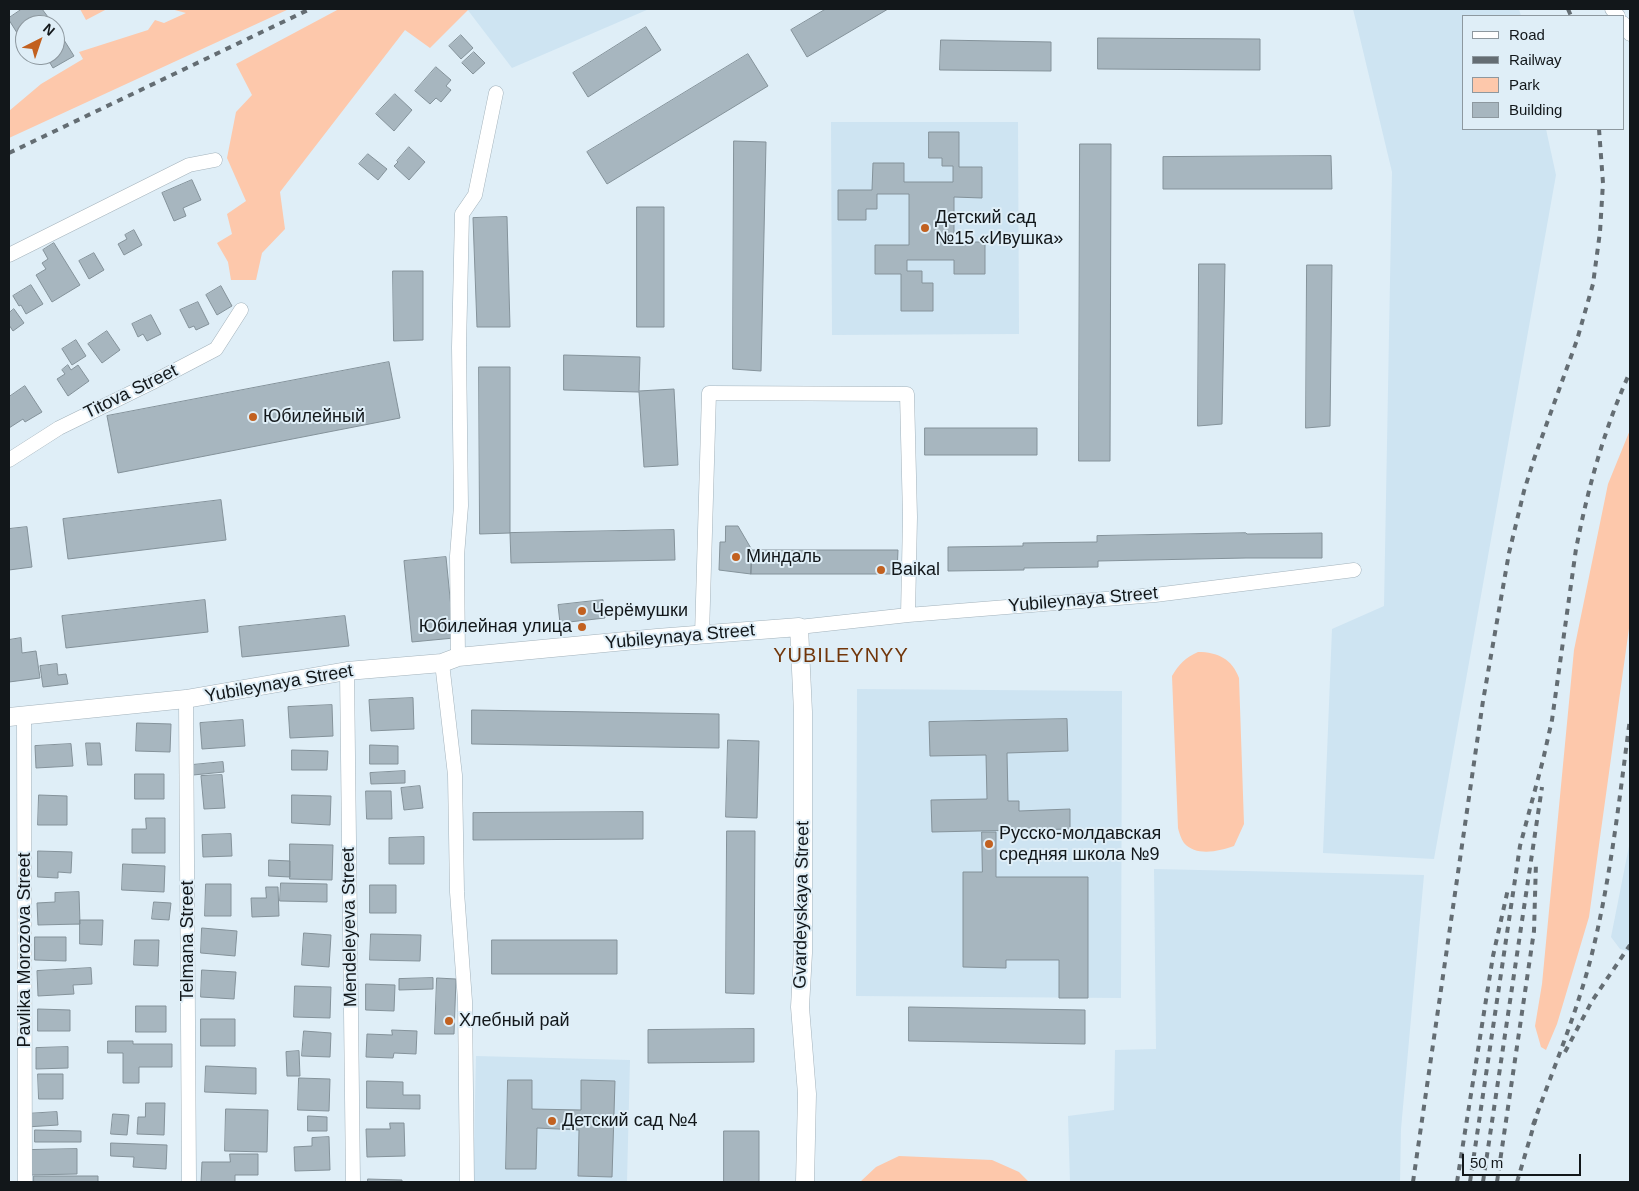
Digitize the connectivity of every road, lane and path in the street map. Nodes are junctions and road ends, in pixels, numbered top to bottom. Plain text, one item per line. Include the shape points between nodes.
1 (496, 93) dead end
2 (215, 160) dead end
3 (9, 255) edge
4 (241, 310) dead end
5 (9, 460) edge
6 (1354, 570) dead end
7 (908, 615) junction
8 (800, 627) junction
9 (702, 635) junction
10 (450, 660) junction
11 (347, 671) junction
12 (186, 700) junction
13 (17, 717) edge
14 (25, 1182) edge
15 (189, 1182) edge
16 (353, 1182) edge
17 (467, 1182) edge
18 (805, 1182) edge

1 - 10 street via 475,194 462,214 461,506
2 - 3 street via 189,165
4 - 5 street, Titova Street via 216,349 59,428
6 - 7 street, Yubileynaya Street via 1155,595
7 - 8 street, Yubileynaya Street
7 - 9 street via 907,394 709,393
8 - 9 street, Yubileynaya Street
8 - 18 street, Gvardeyskaya Street via 803,952 800,1007 807,1094
9 - 10 street, Yubileynaya Street
10 - 11 street, Yubileynaya Street
10 - 17 street via 456,892 465,1001
11 - 12 street, Yubileynaya Street
11 - 16 street, Mendeleyeva Street
12 - 13 street, Yubileynaya Street
12 - 15 street, Telmana Street
13 - 14 street, Pavlika Morozova Street

